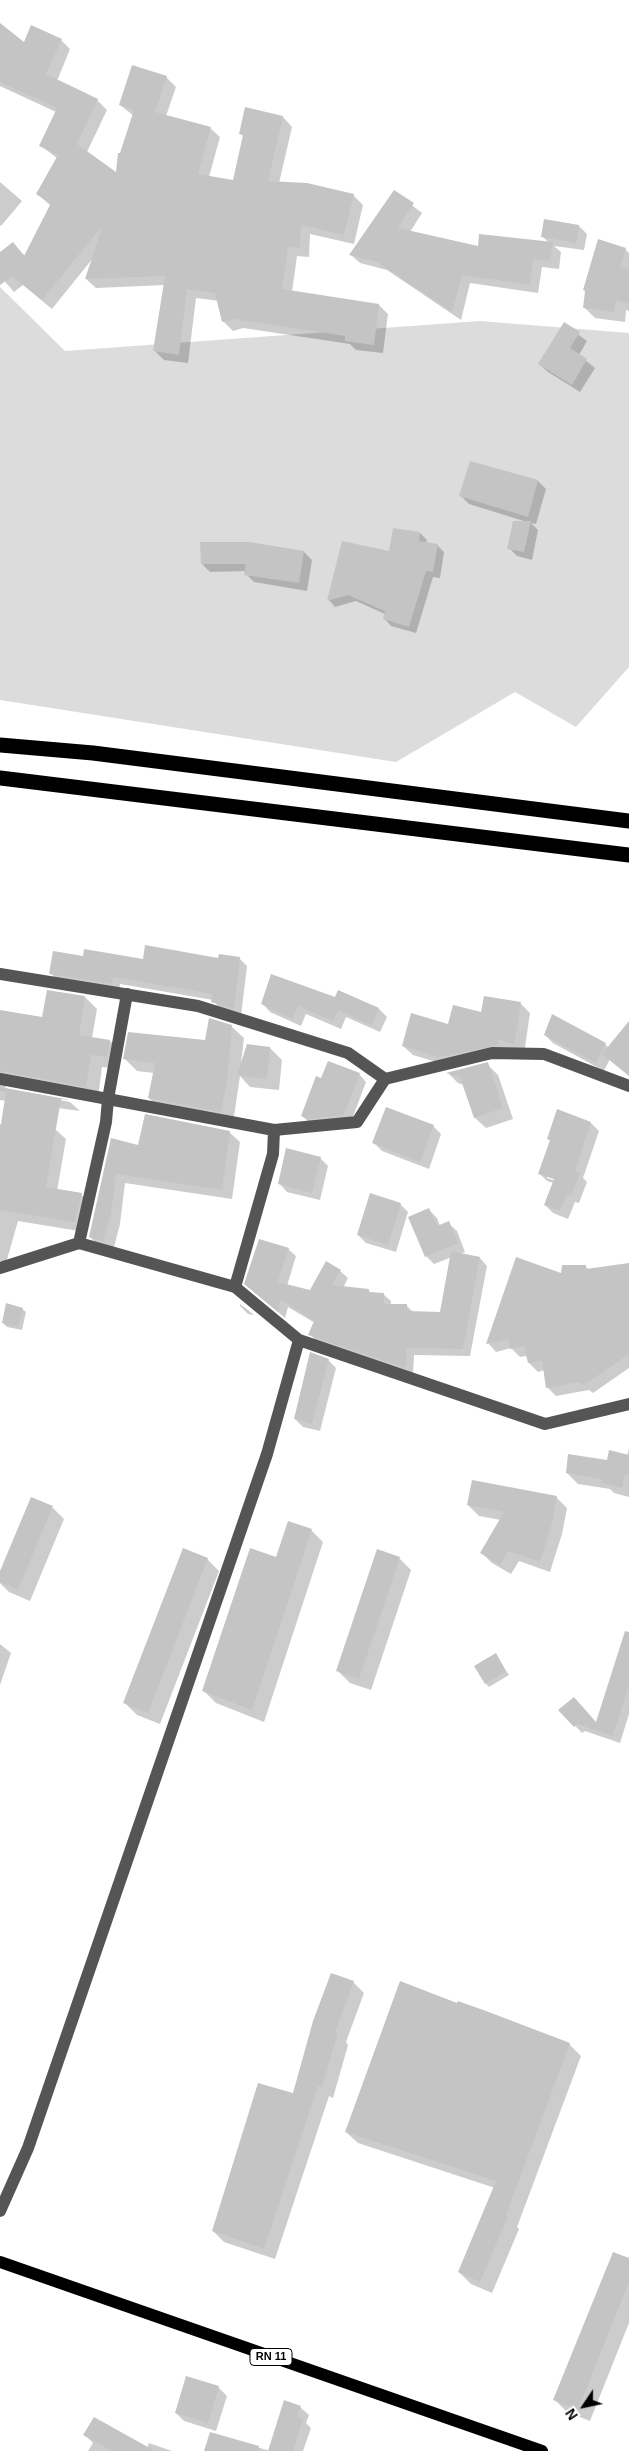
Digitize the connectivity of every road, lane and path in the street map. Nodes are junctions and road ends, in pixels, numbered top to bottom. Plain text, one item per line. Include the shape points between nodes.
1 (0, 745) edge
2 (0, 778) edge
3 (629, 821) edge
4 (629, 855) edge
5 (0, 974) edge
6 (127, 994) junction
7 (0, 1079) edge
8 (385, 1079) junction
9 (629, 1086) edge
10 (108, 1099) junction
11 (274, 1130) junction
12 (79, 1243) junction
13 (0, 1268) edge
14 (235, 1287) junction
15 (299, 1340) junction
16 (629, 1404) edge
17 (0, 2211) edge
18 (0, 2262) edge
19 (542, 2451) edge

1 - 3 highway
2 - 4 highway
5 - 6 street
6 - 8 street via 198,1006 348,1053
6 - 10 street
7 - 10 street
8 - 9 street via 492,1053 544,1054
8 - 11 street via 357,1122
10 - 11 street
10 - 12 street via 106,1122
11 - 14 street via 273,1154
12 - 13 street
12 - 14 street
14 - 15 street
15 - 16 street via 545,1424
15 - 17 street via 267,1454 28,2148
18 - 19 main road, RN 11

